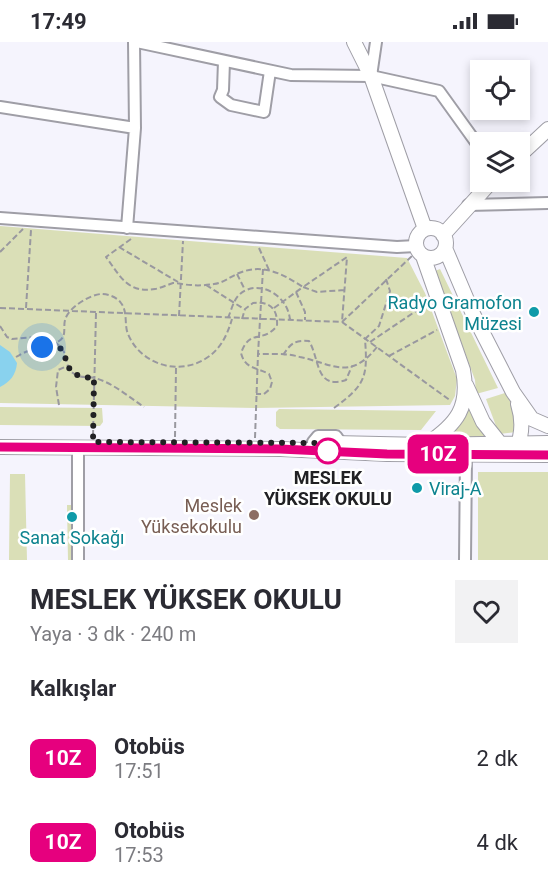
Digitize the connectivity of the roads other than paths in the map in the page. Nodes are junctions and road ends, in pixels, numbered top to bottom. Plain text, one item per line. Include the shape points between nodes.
1 (136, 42) edge
2 (354, 42) edge
3 (376, 42) edge
4 (224, 61) junction
5 (270, 71) junction
6 (371, 76) junction
7 (0, 107) edge
8 (135, 128) junction
9 (548, 129) edge
10 (470, 134) edge
11 (530, 146) edge
12 (481, 192) edge
13 (548, 203) edge
14 (468, 205) junction
15 (0, 218) edge
16 (425, 230) junction
17 (129, 233) junction
18 (444, 241) junction
19 (419, 251) junction
20 (466, 385) junction
21 (514, 393) junction
22 (548, 426) edge
23 (0, 440) edge
24 (548, 443) edge
25 (499, 444) junction
26 (425, 445) junction
27 (0, 447) edge
28 (78, 448) junction
29 (515, 449) junction
30 (466, 455) junction
31 (548, 455) edge
32 (78, 560) edge
33 (465, 560) edge

1 - 4 street
1 - 8 street
2 - 6 main road
3 - 6 street
4 - 5 street
4 - 5 street via 220,97 231,105 264,112
5 - 6 street
6 - 10 street via 439,91
6 - 16 main road
7 - 8 street
8 - 17 street
9 - 11 main road
12 - 14 main road
13 - 14 street
14 - 18 main road
15 - 17 street
16 - 18 main road via 431,228
16 - 19 main road via 419,233
17 - 19 street via 254,237
18 - 19 main road via 441,254 436,257 429,258
18 - 21 main road via 473,314
19 - 20 main road via 438,296
20 - 25 main road via 483,422
20 - 26 main road via 462,410 456,420
21 - 22 main road via 532,419
21 - 29 main road via 522,417
23 - 26 main road
24 - 29 main road
25 - 26 main road
25 - 29 main road
27 - 28 main road
28 - 30 main road
28 - 32 street
29 - 30 main road
29 - 31 main road
30 - 33 street

